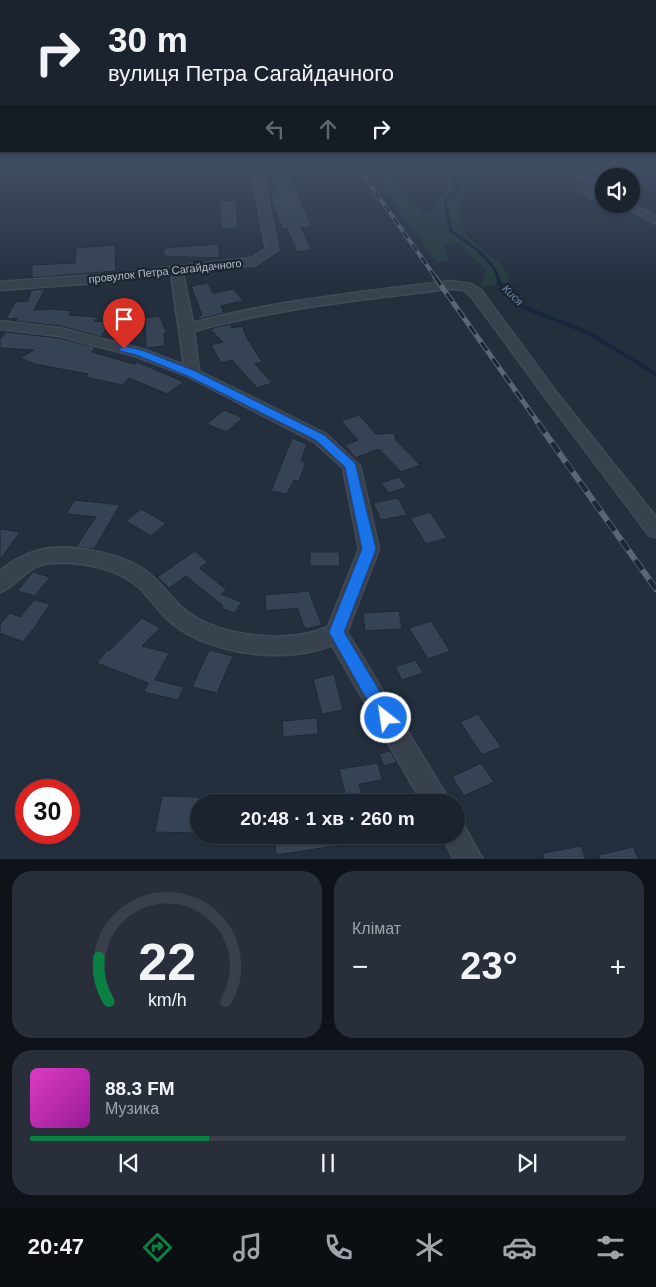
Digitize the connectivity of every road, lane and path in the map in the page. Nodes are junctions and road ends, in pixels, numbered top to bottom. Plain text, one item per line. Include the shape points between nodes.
1 (264, 206) edge
2 (640, 212) edge
3 (656, 221) edge
4 (176, 269) junction
5 (0, 286) edge
6 (0, 325) edge
7 (187, 329) junction
8 (192, 373) junction
9 (656, 530) edge
10 (0, 584) edge
11 (336, 632) junction
12 (431, 794) edge
13 (460, 844) edge
14 (469, 859) edge

1 - 4 street, провулок Петра Сагайдачного via 272,250 255,260
2 - 3 street
4 - 5 street, провулок Петра Сагайдачного
4 - 7 street
6 - 8 street via 60,332 140,353
7 - 8 street
7 - 9 street via 239,314 297,305 450,285 470,288
8 - 11 street via 320,438 351,466 369,549
10 - 11 street via 21,566 39,558 91,559 134,573 178,616 211,634 244,642 290,646 314,643
11 - 12 street
13 - 14 street

